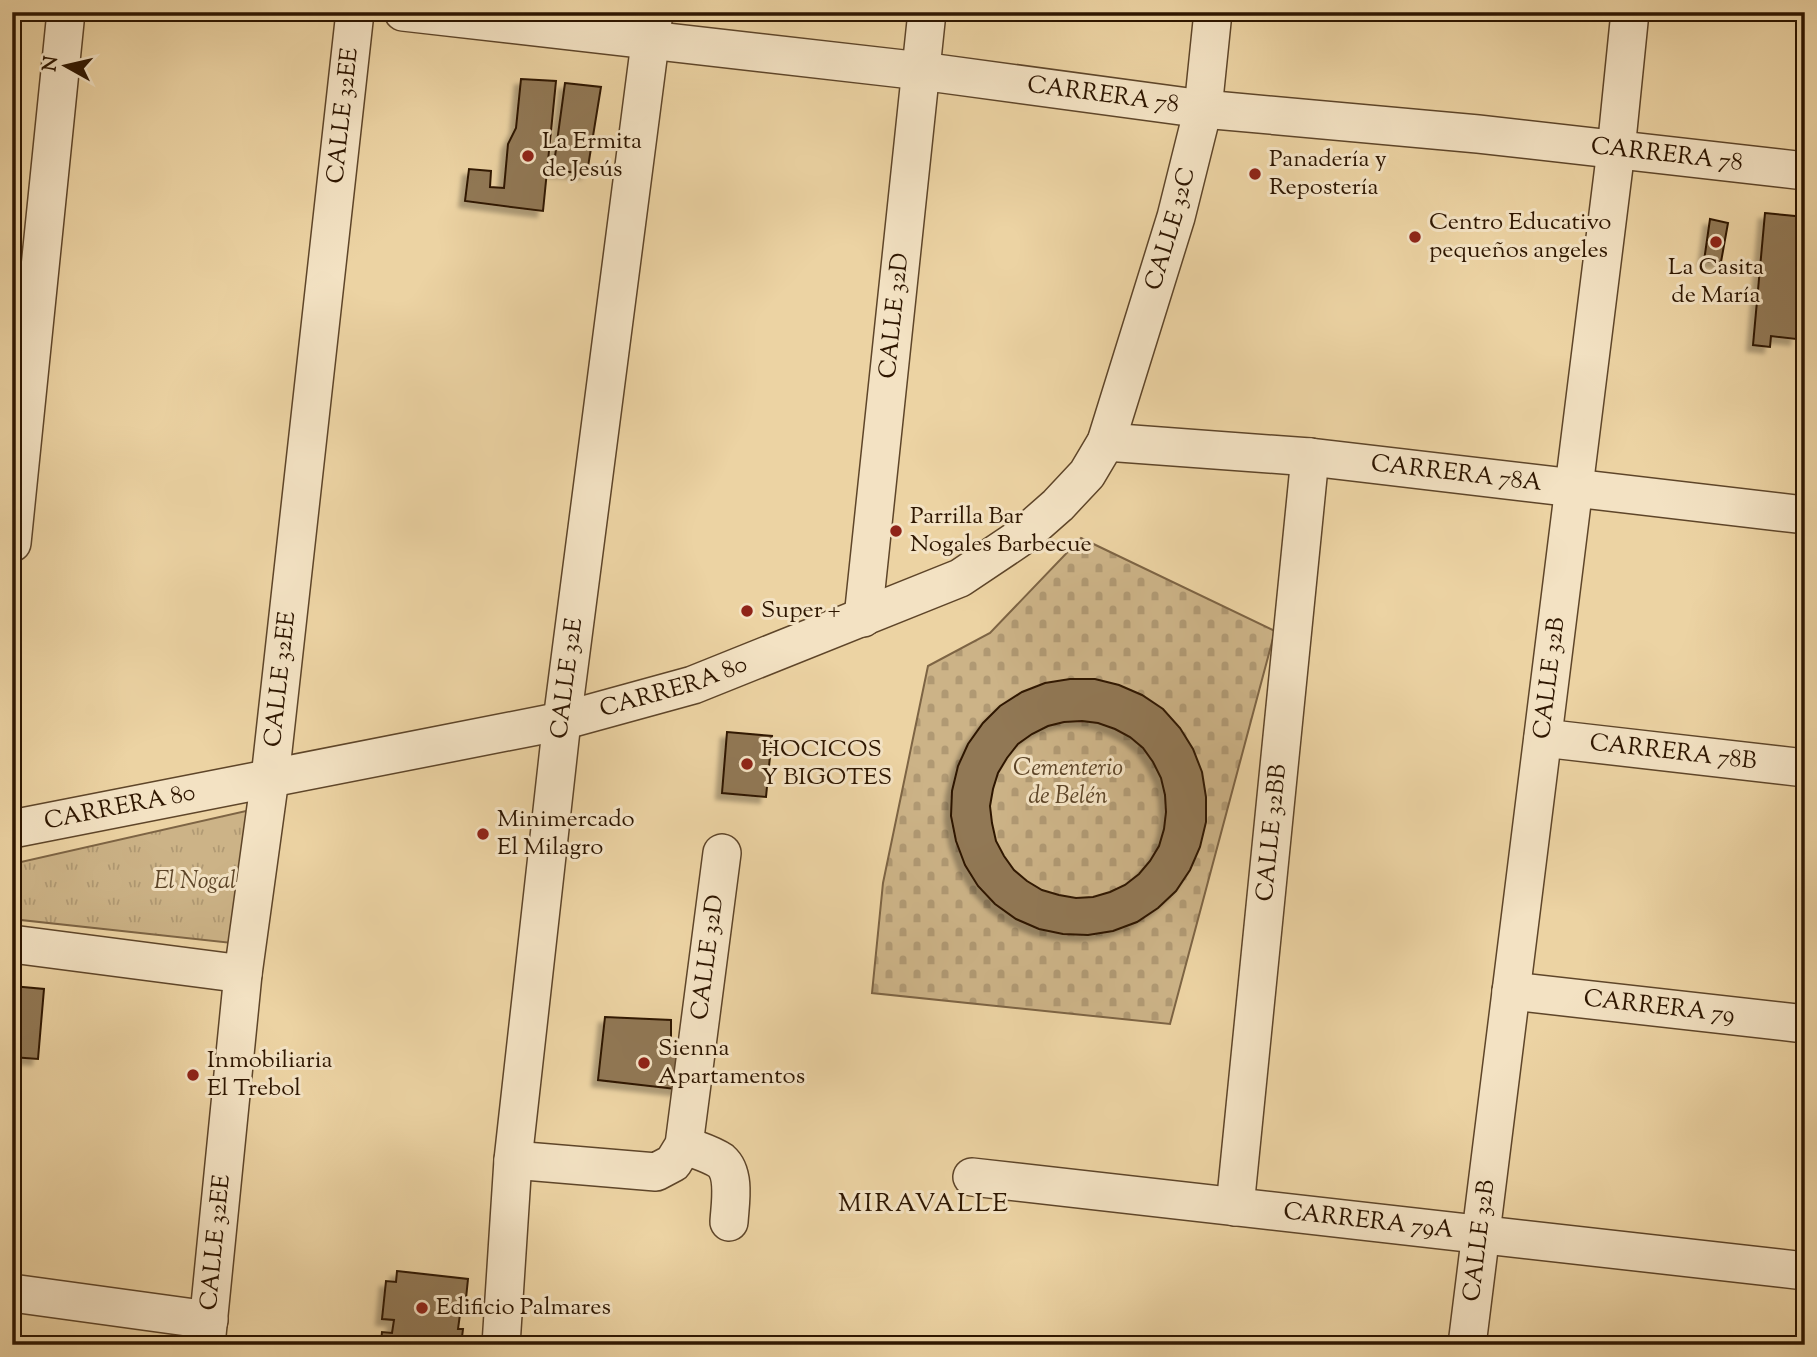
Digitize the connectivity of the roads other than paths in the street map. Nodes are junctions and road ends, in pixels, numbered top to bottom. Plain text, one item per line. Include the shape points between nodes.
1 (66, 12) edge
2 (355, 12) edge
3 (403, 12) edge
4 (928, 12) edge
5 (1213, 12) edge
6 (1630, 12) edge
7 (653, 26) edge
8 (921, 71) junction
9 (1203, 109) junction
10 (1616, 150) junction
11 (1805, 171) edge
12 (1106, 442) junction
13 (1310, 457) junction
14 (1574, 488) junction
15 (1805, 515) edge
16 (12, 543) edge
17 (863, 618) junction
18 (562, 721) junction
19 (1543, 738) junction
20 (1805, 768) edge
21 (270, 778) junction
22 (12, 829) edge
23 (722, 853) dead end
24 (12, 944) edge
25 (243, 974) junction
26 (1511, 991) junction
27 (1805, 1024) edge
28 (684, 1145) junction
29 (513, 1160) junction
30 (972, 1177) dead end
31 (1235, 1207) junction
32 (729, 1222) dead end
33 (1481, 1235) junction
34 (1805, 1271) edge
35 (12, 1293) edge
36 (208, 1332) edge
37 (502, 1345) edge
38 (1467, 1345) edge

1 - 16 street
2 - 21 street, CALLE 32EE
3 - 7 street, CARRERA 78
4 - 8 street, CALLE 32D
5 - 9 street, CALLE 32C
6 - 10 street, CALLE 32B
7 - 8 street, CARRERA 78
7 - 18 street, CALLE 32E
8 - 9 street, CARRERA 78
8 - 17 street, CALLE 32D
9 - 10 street, CARRERA 78
9 - 12 street, CALLE 32C via 1176,217
10 - 11 street, CARRERA 78
10 - 14 street, CALLE 32B
12 - 13 street, CARRERA 78A
12 - 17 street, CARRERA 80 via 1087,474 1024,535 960,578
13 - 14 street, CARRERA 78A
13 - 31 street, CALLE 32BB
14 - 15 street, CARRERA 78A
14 - 19 street, CALLE 32B
17 - 18 street, CARRERA 80 via 693,685
18 - 21 street, CARRERA 80
18 - 29 street, CALLE 32E
19 - 20 street, CARRERA 78B
19 - 26 street, CALLE 32B
21 - 22 street, CARRERA 80
21 - 25 street, CALLE 32EE
23 - 28 street, CALLE 32D
24 - 25 street
25 - 36 street, CALLE 32EE
26 - 27 street, CARRERA 79
26 - 33 street, CALLE 32B
28 - 29 street via 673,1163 656,1172
28 - 32 street via 727,1167
29 - 37 street, CALLE 32E
30 - 31 street, CARRERA 79A
31 - 33 street, CARRERA 79A
33 - 34 street, CARRERA 79A
33 - 38 street, CALLE 32B
35 - 36 street

